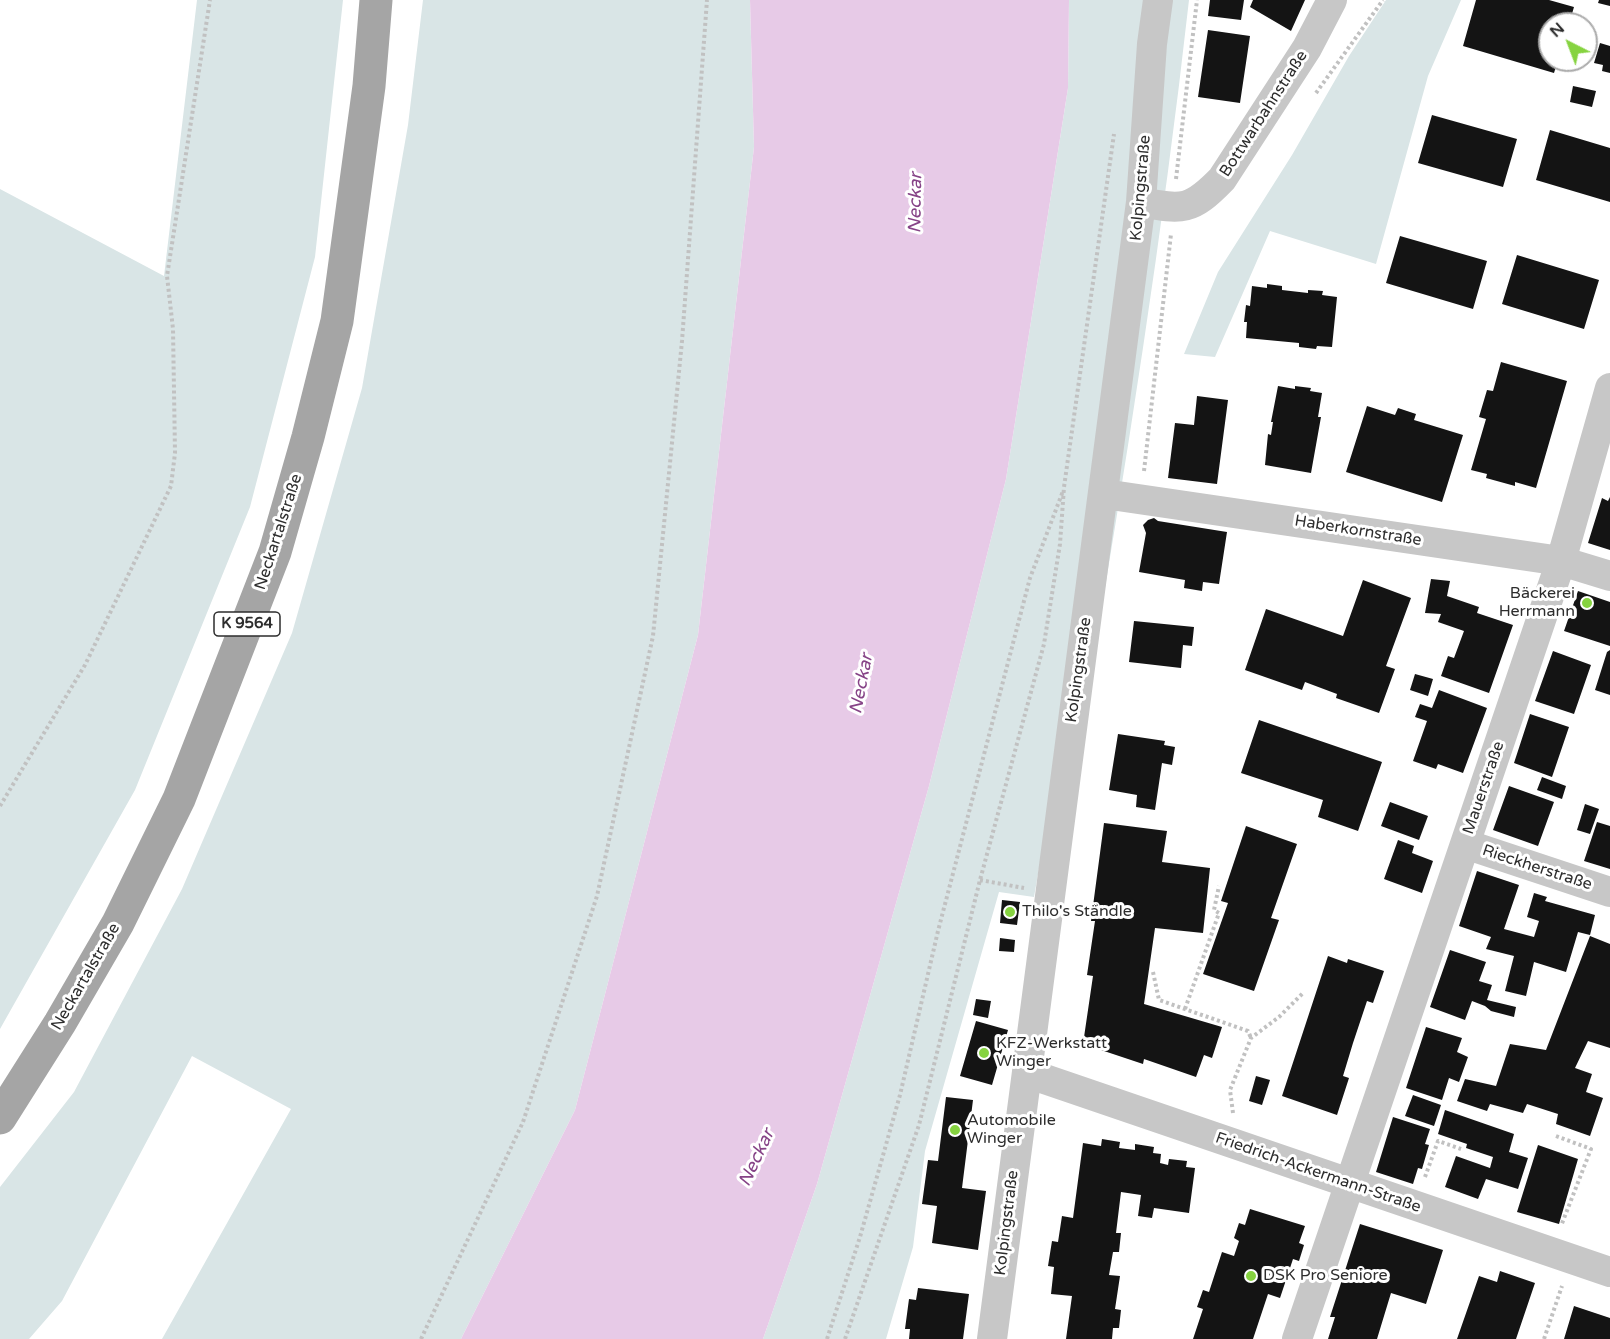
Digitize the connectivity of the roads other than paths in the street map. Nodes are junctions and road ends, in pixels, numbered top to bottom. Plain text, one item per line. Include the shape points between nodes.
1 (376, 0) edge
2 (1158, 0) edge
3 (1332, 0) edge
4 (1141, 202) junction
5 (1610, 388) edge
6 (1104, 494) junction
7 (1561, 561) junction
8 (1610, 576) edge
9 (1465, 844) junction
10 (1610, 892) edge
11 (1027, 1073) junction
12 (0, 1118) edge
13 (1349, 1184) junction
14 (1610, 1272) edge
15 (992, 1339) edge
16 (1297, 1339) edge

1 - 12 main road, Neckartalstraße / K 9564 via 369,86 337,321 275,552 179,799 118,922
2 - 4 street, Kolpingstraße
3 - 4 street, Bottwarbahnstraße via 1307,48 1222,179 1207,195 1173,208
4 - 6 street, Kolpingstraße
5 - 7 street, Mauerstraße
6 - 7 street, Haberkornstraße
6 - 11 street, Kolpingstraße
7 - 8 street, Haberkornstraße
7 - 9 street, Mauerstraße
9 - 10 street, Rieckherstraße
9 - 13 street, Mauerstraße
11 - 13 street, Friedrich-Ackermann-Straße
11 - 15 street, Kolpingstraße
13 - 14 street, Friedrich-Ackermann-Straße
13 - 16 street, Mauerstraße

